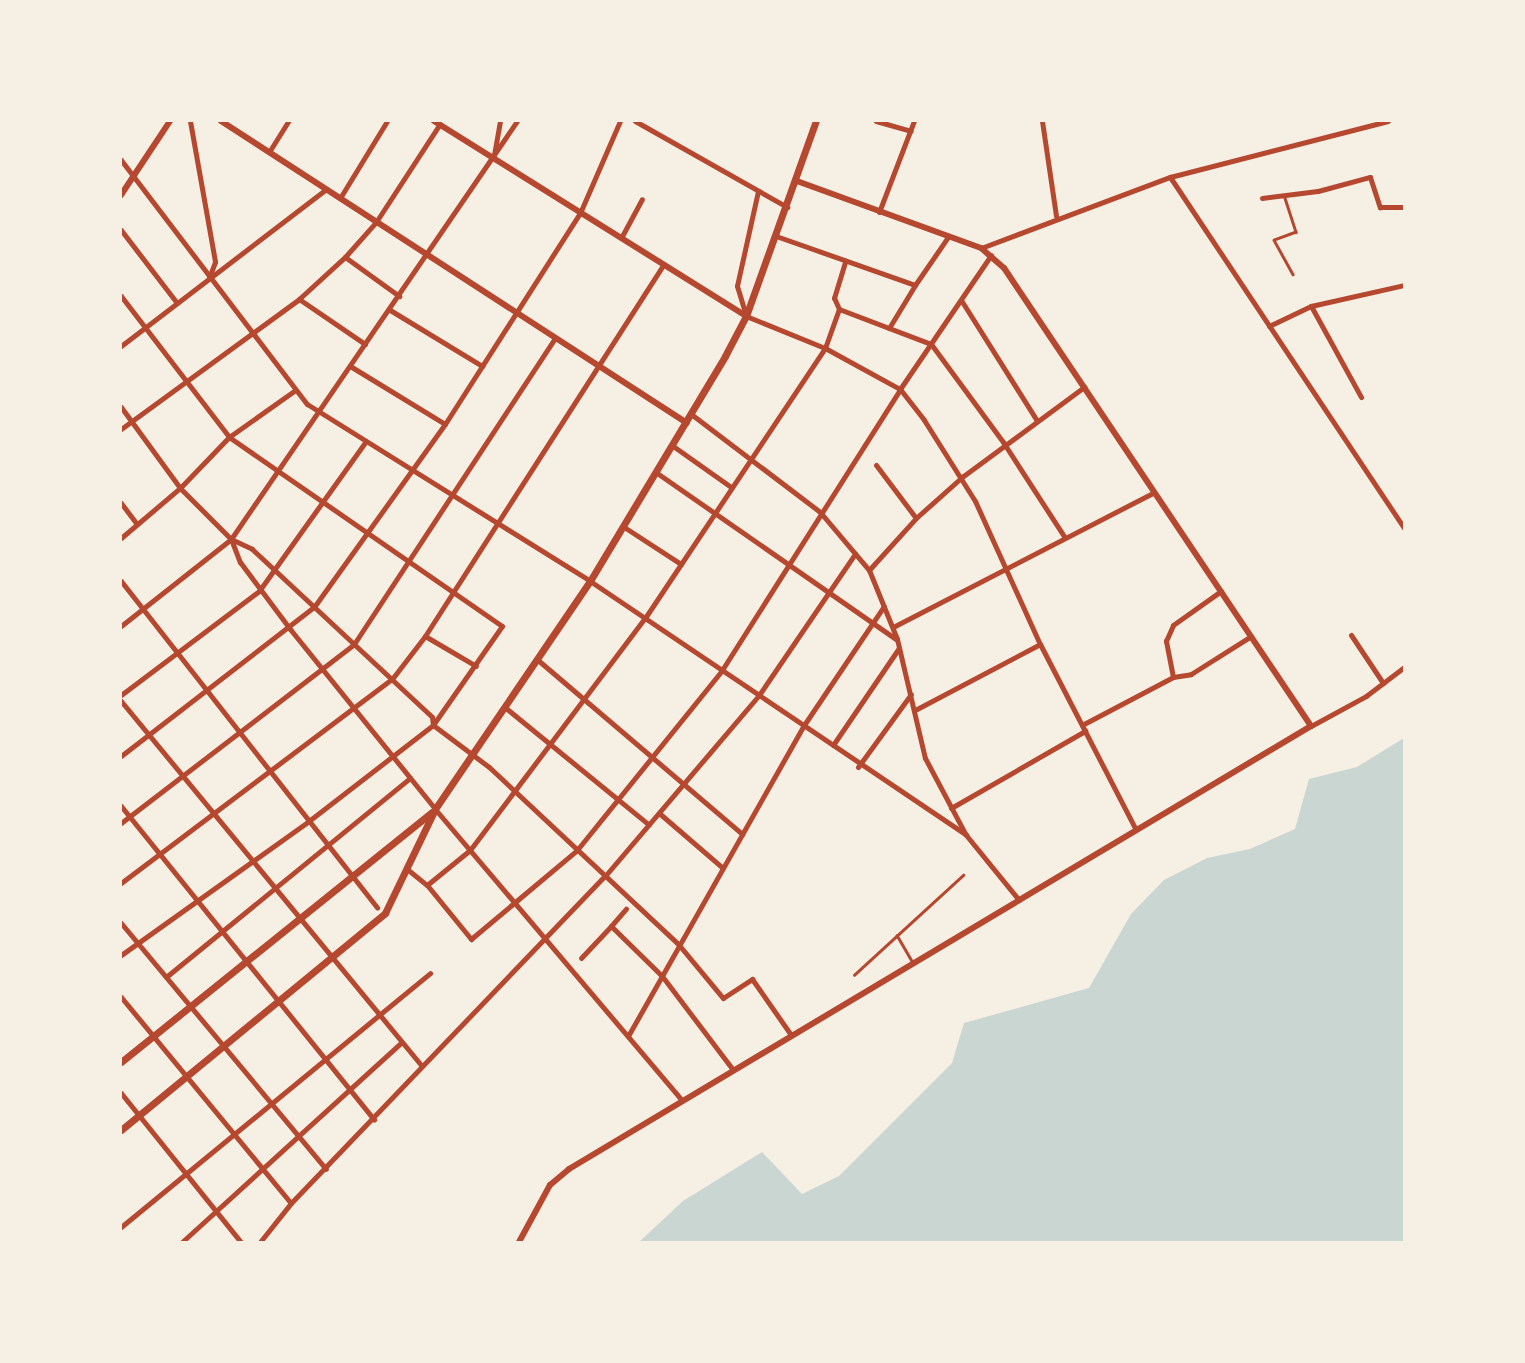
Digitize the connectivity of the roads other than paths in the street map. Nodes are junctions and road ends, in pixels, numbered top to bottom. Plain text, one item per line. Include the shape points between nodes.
1 (170, 121) edge
2 (190, 121) edge
3 (221, 121) edge
4 (288, 121) edge
5 (387, 121) edge
6 (500, 121) edge
7 (517, 121) edge
8 (620, 121) edge
9 (635, 121) edge
10 (816, 121) edge
11 (876, 121) edge
12 (914, 121) edge
13 (1042, 121) edge
14 (1388, 121) edge
15 (437, 122) edge
16 (911, 131) junction
17 (269, 152) junction
18 (493, 158) junction
19 (121, 160) edge
20 (133, 176) junction
21 (1170, 177) junction
22 (797, 181) junction
23 (326, 189) junction
24 (758, 191) junction
25 (121, 195) edge
26 (1284, 195) junction
27 (340, 198) junction
28 (1262, 198) dead end
29 (642, 200) dead end
30 (787, 207) junction
31 (1404, 207) edge
32 (879, 212) junction
33 (580, 213) junction
34 (1056, 216) junction
35 (376, 222) junction
36 (121, 230) edge
37 (776, 236) junction
38 (948, 237) junction
39 (621, 238) junction
40 (981, 247) junction
41 (992, 254) junction
42 (429, 256) junction
43 (345, 257) junction
44 (845, 261) junction
45 (663, 265) junction
46 (1293, 274) dead end
47 (209, 278) junction
48 (915, 285) junction
49 (1404, 285) edge
50 (121, 296) edge
51 (400, 296) junction
52 (299, 299) junction
53 (961, 300) junction
54 (177, 303) junction
55 (1311, 306) junction
56 (839, 309) junction
57 (390, 310) junction
58 (516, 312) junction
59 (746, 316) junction
60 (1269, 326) junction
61 (145, 328) junction
62 (889, 328) junction
63 (251, 333) junction
64 (555, 338) junction
65 (365, 344) junction
66 (931, 344) junction
67 (121, 346) edge
68 (825, 348) junction
69 (596, 364) junction
70 (350, 366) junction
71 (482, 366) junction
72 (186, 381) junction
73 (1084, 387) junction
74 (900, 389) junction
75 (294, 391) junction
76 (1361, 397) dead end
77 (121, 407) edge
78 (318, 411) junction
79 (691, 414) junction
80 (1036, 419) junction
81 (131, 422) junction
82 (687, 423) junction
83 (445, 424) junction
84 (121, 429) edge
85 (229, 437) junction
86 (366, 441) junction
87 (1003, 442) junction
88 (673, 446) junction
89 (751, 456) junction
90 (876, 465) dead end
91 (410, 468) junction
92 (276, 470) junction
93 (657, 473) junction
94 (962, 477) junction
95 (731, 487) junction
96 (180, 488) junction
97 (1154, 492) junction
98 (454, 496) junction
99 (121, 503) edge
100 (325, 504) junction
101 (715, 511) junction
102 (820, 512) junction
103 (916, 518) junction
104 (496, 522) junction
105 (137, 524) junction
106 (624, 527) junction
107 (1404, 528) edge
108 (365, 531) junction
109 (121, 538) edge
110 (1065, 538) junction
111 (231, 539) junction
112 (855, 554) junction
113 (410, 563) junction
114 (681, 564) junction
115 (788, 564) junction
116 (1006, 569) junction
117 (869, 570) junction
118 (276, 572) junction
119 (121, 581) edge
120 (590, 581) junction
121 (260, 591) junction
122 (452, 591) junction
123 (1221, 591) junction
124 (828, 594) junction
125 (884, 606) junction
126 (314, 607) junction
127 (143, 609) junction
128 (645, 618) junction
129 (872, 624) junction
130 (121, 626) edge
131 (893, 627) junction
132 (290, 629) junction
133 (1351, 635) dead end
134 (425, 636) junction
135 (1251, 636) junction
136 (897, 639) junction
137 (354, 644) junction
138 (1040, 644) junction
139 (899, 648) junction
140 (177, 653) junction
141 (539, 661) junction
142 (476, 666) junction
143 (1404, 667) edge
144 (323, 670) junction
145 (722, 670) junction
146 (1173, 677) junction
147 (392, 679) junction
148 (1383, 683) junction
149 (207, 691) junction
150 (911, 694) junction
151 (121, 695) edge
152 (759, 695) junction
153 (584, 699) junction
154 (121, 701) edge
155 (355, 709) junction
156 (507, 709) junction
157 (915, 710) junction
158 (433, 726) junction
159 (804, 726) junction
160 (1311, 726) junction
161 (1083, 728) junction
162 (240, 733) junction
163 (149, 735) junction
164 (550, 744) junction
165 (833, 745) junction
166 (121, 756) edge
167 (393, 756) junction
168 (473, 757) junction
169 (652, 757) junction
170 (859, 767) junction
171 (271, 773) junction
172 (183, 777) junction
173 (410, 778) junction
174 (684, 784) junction
175 (515, 791) junction
176 (618, 799) junction
177 (121, 806) edge
178 (951, 808) junction
179 (435, 809) junction
180 (659, 813) junction
181 (215, 816) junction
182 (129, 817) junction
183 (309, 821) junction
184 (121, 823) edge
185 (649, 825) junction
186 (1136, 830) junction
187 (743, 834) junction
188 (966, 835) junction
189 (328, 845) junction
190 (470, 850) junction
191 (577, 850) junction
192 (160, 855) junction
193 (253, 862) junction
194 (723, 868) junction
195 (407, 869) junction
196 (963, 875) dead end
197 (352, 876) junction
198 (605, 876) junction
199 (121, 883) edge
200 (427, 885) junction
201 (275, 888) junction
202 (1019, 900) junction
203 (198, 902) junction
204 (515, 903) junction
205 (377, 908) dead end
206 (626, 909) dead end
207 (300, 918) junction
208 (121, 923) edge
209 (611, 926) junction
210 (222, 932) junction
211 (897, 935) junction
212 (545, 938) junction
213 (138, 944) junction
214 (679, 945) junction
215 (121, 955) edge
216 (331, 957) junction
217 (581, 958) dead end
218 (246, 961) junction
219 (913, 963) junction
220 (430, 973) dead end
221 (854, 975) dead end
222 (662, 976) junction
223 (166, 977) junction
224 (121, 997) edge
225 (278, 1001) junction
226 (190, 1006) junction
227 (379, 1015) junction
228 (791, 1035) junction
229 (153, 1036) junction
230 (628, 1036) junction
231 (401, 1042) junction
232 (223, 1045) junction
233 (325, 1059) junction
234 (121, 1062) edge
235 (422, 1066) junction
236 (733, 1070) junction
237 (186, 1076) junction
238 (349, 1090) junction
239 (121, 1093) edge
240 (682, 1100) junction
241 (271, 1103) junction
242 (138, 1115) junction
243 (374, 1120) junction
244 (121, 1130) edge
245 (234, 1134) junction
246 (299, 1136) junction
247 (263, 1169) junction
248 (326, 1169) junction
249 (186, 1173) junction
250 (291, 1203) junction
251 (216, 1211) junction
252 (121, 1227) edge
253 (182, 1242) edge
254 (241, 1242) edge
255 (260, 1242) edge
256 (520, 1242) edge

1 - 20 street
2 - 47 street via 215,262
3 - 17 street
4 - 17 street
5 - 27 street
6 - 18 street
7 - 18 street
8 - 33 street
9 - 24 street
10 - 22 main road
11 - 16 street
12 - 16 street
13 - 34 street
14 - 21 street
15 - 18 street
15 - 35 street
16 - 32 street
17 - 23 street
18 - 33 street
18 - 42 street
19 - 20 street
20 - 25 street
20 - 47 street
21 - 34 street
21 - 60 street
22 - 30 main road
22 - 32 street
23 - 27 street
23 - 47 street
24 - 30 street
24 - 59 street via 737,286
26 - 28 street
26 - 31 street via 1370,177 1380,207
26 - 46 lane via 1296,232 1274,240
27 - 35 street
29 - 39 street
30 - 37 main road
32 - 38 street
33 - 39 street
33 - 58 street
34 - 40 street
35 - 42 street
35 - 43 street
36 - 54 street
37 - 44 street
37 - 59 main road
38 - 40 street
38 - 48 street
39 - 45 street
40 - 41 street
41 - 53 street
41 - 73 street
42 - 51 street
42 - 58 street
43 - 51 street
43 - 52 street
44 - 48 street
44 - 56 street via 834,298
45 - 59 street
45 - 69 street
47 - 54 street
47 - 63 street
48 - 62 street
49 - 55 street
50 - 61 street
51 - 57 street
52 - 63 street
52 - 65 street
53 - 66 street
53 - 80 street
54 - 61 street
55 - 60 street
55 - 76 street
56 - 62 street
56 - 68 street
57 - 65 street
57 - 71 street
58 - 64 street
58 - 71 street
59 - 68 street
59 - 79 main road
60 - 107 street
61 - 67 street
61 - 72 street
62 - 66 street
63 - 72 street
63 - 75 street
64 - 69 street
64 - 98 street
65 - 70 street
66 - 74 street
66 - 87 street
68 - 74 street
68 - 89 street
69 - 82 street
69 - 104 street
70 - 78 street
70 - 83 street
71 - 83 street
72 - 81 street
72 - 85 street
73 - 80 street
73 - 97 street
74 - 94 street
74 - 102 street
75 - 78 street
75 - 85 street
77 - 81 street
78 - 86 street
78 - 92 street
79 - 82 main road
79 - 89 street
80 - 87 street
81 - 84 street
81 - 96 street
82 - 88 main road
83 - 91 street
85 - 92 street
85 - 96 street
86 - 91 street
86 - 100 street
87 - 94 street
87 - 110 street
88 - 93 main road
88 - 95 street
89 - 95 street
89 - 102 street
90 - 103 street
91 - 98 street
91 - 108 street
92 - 100 street
92 - 111 street
93 - 101 street
93 - 106 main road
94 - 103 street
94 - 116 street
95 - 101 street
96 - 105 street
96 - 111 street
97 - 110 street
97 - 123 street
98 - 104 street
98 - 113 street
99 - 105 street
100 - 108 street
100 - 118 street
101 - 114 street
101 - 115 street
102 - 112 street
102 - 115 street
103 - 117 street
104 - 120 street
104 - 122 street
105 - 109 street
106 - 114 street
106 - 120 main road
108 - 113 street
108 - 126 street
110 - 116 street
111 - 118 street via 252,549
111 - 121 street
111 - 127 street
112 - 117 street
112 - 124 street
113 - 122 street
113 - 137 street
114 - 128 street
115 - 124 street
115 - 145 street
116 - 131 street
116 - 138 street
117 - 125 street
118 - 121 street
118 - 126 street
119 - 127 street
120 - 128 street
120 - 141 main road
121 - 132 street
121 - 140 street
122 - 134 street
122 - 142 street via 502,626
123 - 135 street
123 - 146 street via 1173,625 1166,641
124 - 129 street
124 - 152 street
125 - 129 street
125 - 131 street
126 - 132 street
126 - 137 street
127 - 130 street
127 - 140 street
128 - 145 street
128 - 153 street
129 - 136 street
129 - 159 street
131 - 136 street
132 - 144 street
132 - 149 street
133 - 148 street
134 - 142 street
134 - 147 street
135 - 146 street via 1191,674
135 - 160 street
136 - 139 street
137 - 144 street
137 - 147 street
138 - 157 street
138 - 161 street
139 - 150 street
139 - 165 street
140 - 149 street
140 - 151 street
141 - 153 street
141 - 156 main road
142 - 158 street
143 - 148 street
144 - 155 street
144 - 162 street
145 - 152 street
145 - 169 street
146 - 161 street
147 - 155 street
147 - 158 street via 432,717
148 - 160 street
149 - 162 street
149 - 163 street
150 - 157 street
150 - 170 street
152 - 159 street
152 - 174 street
153 - 164 street
153 - 169 street
154 - 163 street
155 - 167 street
155 - 171 street
156 - 164 street
156 - 168 main road
157 - 178 street via 925,758
158 - 167 street
158 - 168 street
159 - 165 street
159 - 187 street
160 - 186 street
161 - 178 street
161 - 186 street
162 - 171 street
162 - 172 street
163 - 166 street
163 - 172 street
164 - 175 street
164 - 176 street
165 - 170 street
167 - 173 street
167 - 183 street
168 - 175 street
168 - 179 main road
169 - 174 street
169 - 176 street
170 - 188 street
171 - 181 street
171 - 183 street
172 - 181 street
172 - 182 street
173 - 179 street
173 - 189 street
174 - 180 street
174 - 187 street
175 - 190 street
175 - 191 street
176 - 185 street
176 - 191 street
177 - 182 street
178 - 188 street
179 - 190 street
179 - 195 main road
179 - 197 main road
180 - 185 street
180 - 194 street
181 - 192 street
181 - 193 street
182 - 184 street
182 - 192 street
183 - 189 street
183 - 193 street
185 - 198 street
186 - 202 street
187 - 194 street
188 - 202 street
189 - 197 street
189 - 201 street
190 - 200 street
190 - 204 street
191 - 198 street
191 - 204 street
192 - 199 street
192 - 203 street
193 - 201 street
193 - 203 street
194 - 214 street
195 - 200 street
195 - 216 main road via 385,913
196 - 211 lane
197 - 205 street
197 - 207 main road
198 - 212 street
198 - 214 street
200 - 204 street via 471,939
201 - 207 street
201 - 210 street
202 - 219 street
203 - 210 street
203 - 213 street
204 - 212 street
206 - 209 street
207 - 216 street
207 - 218 main road
208 - 213 street
209 - 217 street
209 - 222 street
210 - 218 street
210 - 223 street
211 - 219 lane
211 - 221 lane
212 - 230 street
212 - 235 street
213 - 215 street
213 - 223 street
214 - 222 street
214 - 228 street via 723,998 752,979
216 - 225 main road
216 - 227 street
218 - 225 street
218 - 226 main road
219 - 228 street
220 - 227 street
222 - 230 street
222 - 236 street
223 - 226 street
224 - 229 street
225 - 232 main road
225 - 233 street
226 - 229 main road
226 - 232 street
227 - 231 street
227 - 233 street
228 - 236 street
229 - 234 main road
229 - 237 street
230 - 240 street
231 - 235 street
231 - 238 street
232 - 237 main road
232 - 241 street
233 - 238 street
233 - 241 street
235 - 243 street
236 - 240 street
237 - 242 main road
237 - 245 street
238 - 243 street
238 - 246 street
239 - 242 street
240 - 256 street via 569,1168 550,1185
241 - 245 street
241 - 246 street
242 - 244 main road
242 - 249 street
243 - 248 street
245 - 247 street
245 - 249 street
246 - 247 street
246 - 248 street
247 - 250 street
247 - 251 street
248 - 250 street
249 - 251 street
249 - 252 street
250 - 255 street
251 - 253 street
251 - 254 street

